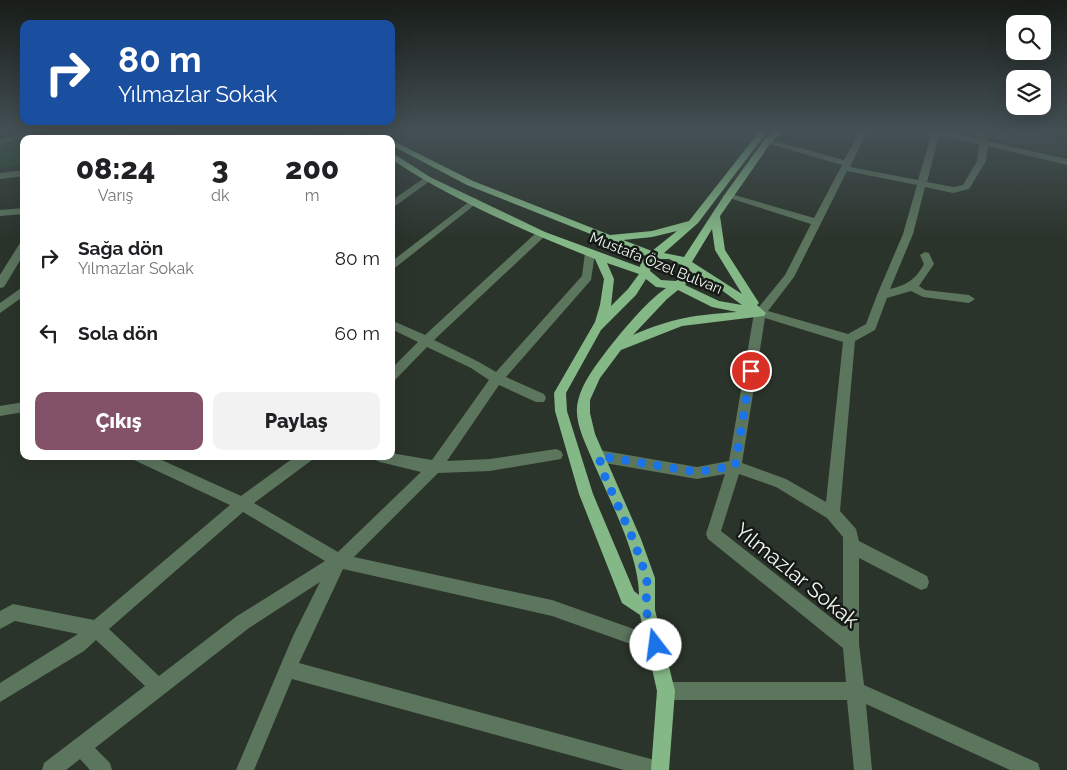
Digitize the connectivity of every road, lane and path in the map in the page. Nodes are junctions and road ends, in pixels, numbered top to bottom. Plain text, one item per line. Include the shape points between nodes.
1 (410, 168) edge
2 (441, 168) edge
3 (736, 168) edge
4 (748, 168) edge
5 (844, 168) edge
6 (852, 168) edge
7 (927, 168) edge
8 (979, 168) edge
9 (20, 174) edge
10 (0, 176) edge
11 (427, 179) junction
12 (922, 186) junction
13 (728, 196) junction
14 (474, 202) junction
15 (395, 203) edge
16 (20, 211) edge
17 (0, 213) edge
18 (715, 216) junction
19 (695, 222) junction
20 (817, 222) junction
21 (541, 234) junction
22 (600, 234) junction
23 (20, 252) edge
24 (595, 255) junction
25 (925, 255) dead end
26 (655, 256) junction
27 (395, 265) edge
28 (686, 265) junction
29 (645, 272) junction
30 (0, 284) edge
31 (676, 285) junction
32 (912, 287) junction
33 (0, 292) edge
34 (882, 295) junction
35 (20, 296) edge
36 (20, 297) edge
37 (969, 300) dead end
38 (0, 309) edge
39 (760, 313) junction
40 (395, 326) edge
41 (598, 328) junction
42 (849, 339) junction
43 (426, 341) junction
44 (618, 346) junction
45 (395, 373) edge
46 (497, 379) junction
47 (540, 398) dead end
48 (20, 408) edge
49 (0, 410) edge
50 (556, 455) dead end
51 (599, 456) junction
52 (148, 460) edge
53 (302, 460) edge
54 (394, 460) edge
55 (735, 466) junction
56 (435, 467) junction
57 (242, 504) junction
58 (832, 513) junction
59 (852, 546) junction
60 (339, 561) junction
61 (921, 582) dead end
62 (646, 610) junction
63 (0, 621) edge
64 (96, 629) junction
65 (851, 644) junction
66 (656, 645) junction
67 (288, 669) junction
68 (159, 687) junction
69 (666, 690) junction
70 (856, 691) junction
71 (0, 693) edge
72 (82, 747) junction
73 (51, 770) edge
74 (103, 770) edge
75 (245, 770) edge
76 (659, 770) edge
77 (863, 770) edge
78 (1031, 770) edge

1 - 11 main road, Mustafa Özel Bulvarı
2 - 22 main road, Mustafa Özel Bulvarı via 470,183
3 - 19 main road
4 - 13 main road
5 - 20 street
6 - 12 street
7 - 12 street
8 - 12 street via 966,187 953,190
9 - 10 street
11 - 14 main road, Mustafa Özel Bulvarı
11 - 15 street
12 - 34 street via 908,234
13 - 18 main road
13 - 20 street
14 - 21 main road, Mustafa Özel Bulvarı
14 - 27 street
16 - 17 street
18 - 28 main road
18 - 39 main road via 720,250
19 - 22 main road via 647,235
19 - 26 main road
20 - 39 street via 789,277
21 - 24 main road, Mustafa Özel Bulvarı
21 - 43 street
22 - 26 main road, Mustafa Özel Bulvarı
23 - 30 street
24 - 29 main road, Mustafa Özel Bulvarı
24 - 41 main road via 609,279 606,305
24 - 46 street via 587,277
25 - 32 street via 929,264 922,279
26 - 28 main road, Mustafa Özel Bulvarı via 669,256
26 - 29 main road via 646,262
28 - 31 main road via 687,279
28 - 39 main road, Mustafa Özel Bulvarı via 724,286
29 - 31 main road, Mustafa Özel Bulvarı via 660,284
29 - 41 main road via 632,292
31 - 39 main road, Mustafa Özel Bulvarı via 716,304
31 - 44 main road via 642,317
32 - 34 street
32 - 37 street via 923,293
33 - 35 street
34 - 42 street via 871,327
36 - 38 street
39 - 42 street
39 - 44 main road via 702,318 661,328
39 - 55 street
40 - 43 street
41 - 62 main road via 560,393 561,411 586,494 628,597
42 - 58 street
43 - 45 street
43 - 46 street
44 - 51 main road via 591,382 584,400 588,434
46 - 47 street
46 - 56 street
48 - 49 street
50 - 56 street via 465,468
51 - 55 street via 697,472
51 - 62 main road via 647,578
52 - 57 street
53 - 57 street
54 - 56 street
55 - 58 street via 781,483
55 - 65 street, Yılmazlar Sokak via 713,534
56 - 60 street
57 - 60 street
57 - 64 street
58 - 59 street via 851,534
59 - 61 street
59 - 65 street
60 - 66 street via 552,608
60 - 67 street
60 - 68 street via 243,622
62 - 66 main road
63 - 64 street via 13,612
64 - 68 street
64 - 71 street via 78,645
65 - 70 street, Yılmazlar Sokak
66 - 69 main road
67 - 75 street
67 - 76 street
68 - 72 street
69 - 70 street
69 - 76 main road
70 - 77 street, Yılmazlar Sokak
70 - 78 street
72 - 73 street
72 - 74 street

